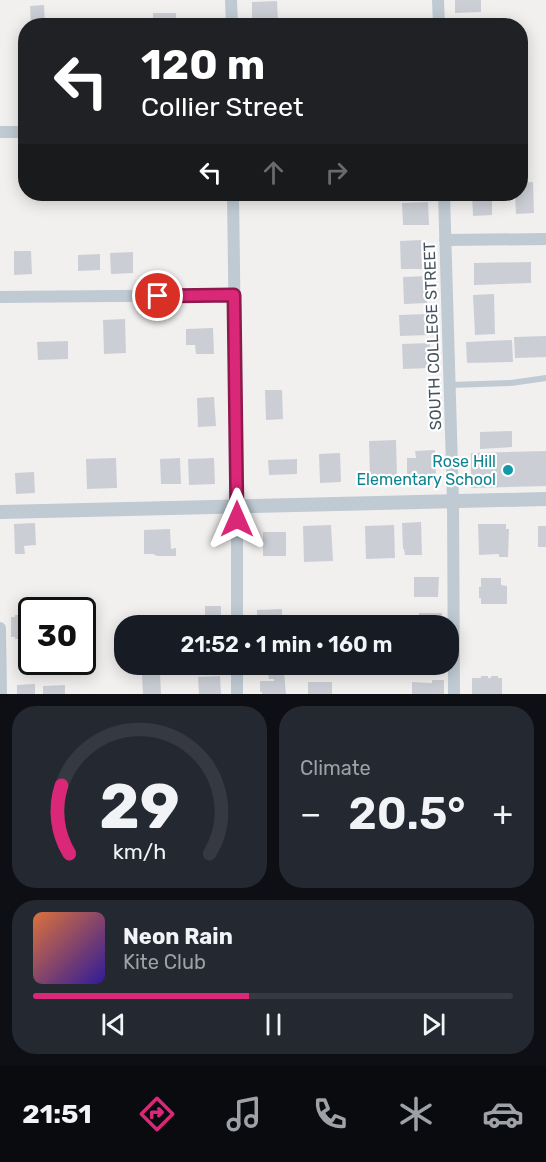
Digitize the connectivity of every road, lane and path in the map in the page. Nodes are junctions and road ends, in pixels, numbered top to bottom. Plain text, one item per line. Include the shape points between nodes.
1 (231, 0) edge
2 (438, 0) edge
3 (232, 18) edge
4 (439, 18) edge
5 (0, 132) edge
6 (18, 132) edge
7 (233, 201) edge
8 (444, 201) edge
9 (546, 239) edge
10 (446, 240) junction
11 (234, 295) junction
12 (0, 297) edge
13 (546, 378) edge
14 (450, 385) junction
15 (546, 499) edge
16 (453, 501) junction
17 (237, 506) junction
18 (0, 512) edge
19 (237, 615) edge
20 (0, 627) edge
21 (237, 675) edge
22 (1, 694) edge
23 (237, 694) edge
24 (454, 694) edge

1 - 3 street
2 - 4 street
5 - 6 street
7 - 11 street
8 - 10 street, SOUTH COLLEGE STREET
9 - 10 street
10 - 14 street, SOUTH COLLEGE STREET
11 - 12 street
11 - 17 street
13 - 14 lane
14 - 16 street, SOUTH COLLEGE STREET
15 - 16 street
16 - 17 street
16 - 24 street, SOUTH COLLEGE STREET
17 - 18 street
17 - 19 street
20 - 22 street
21 - 23 street

